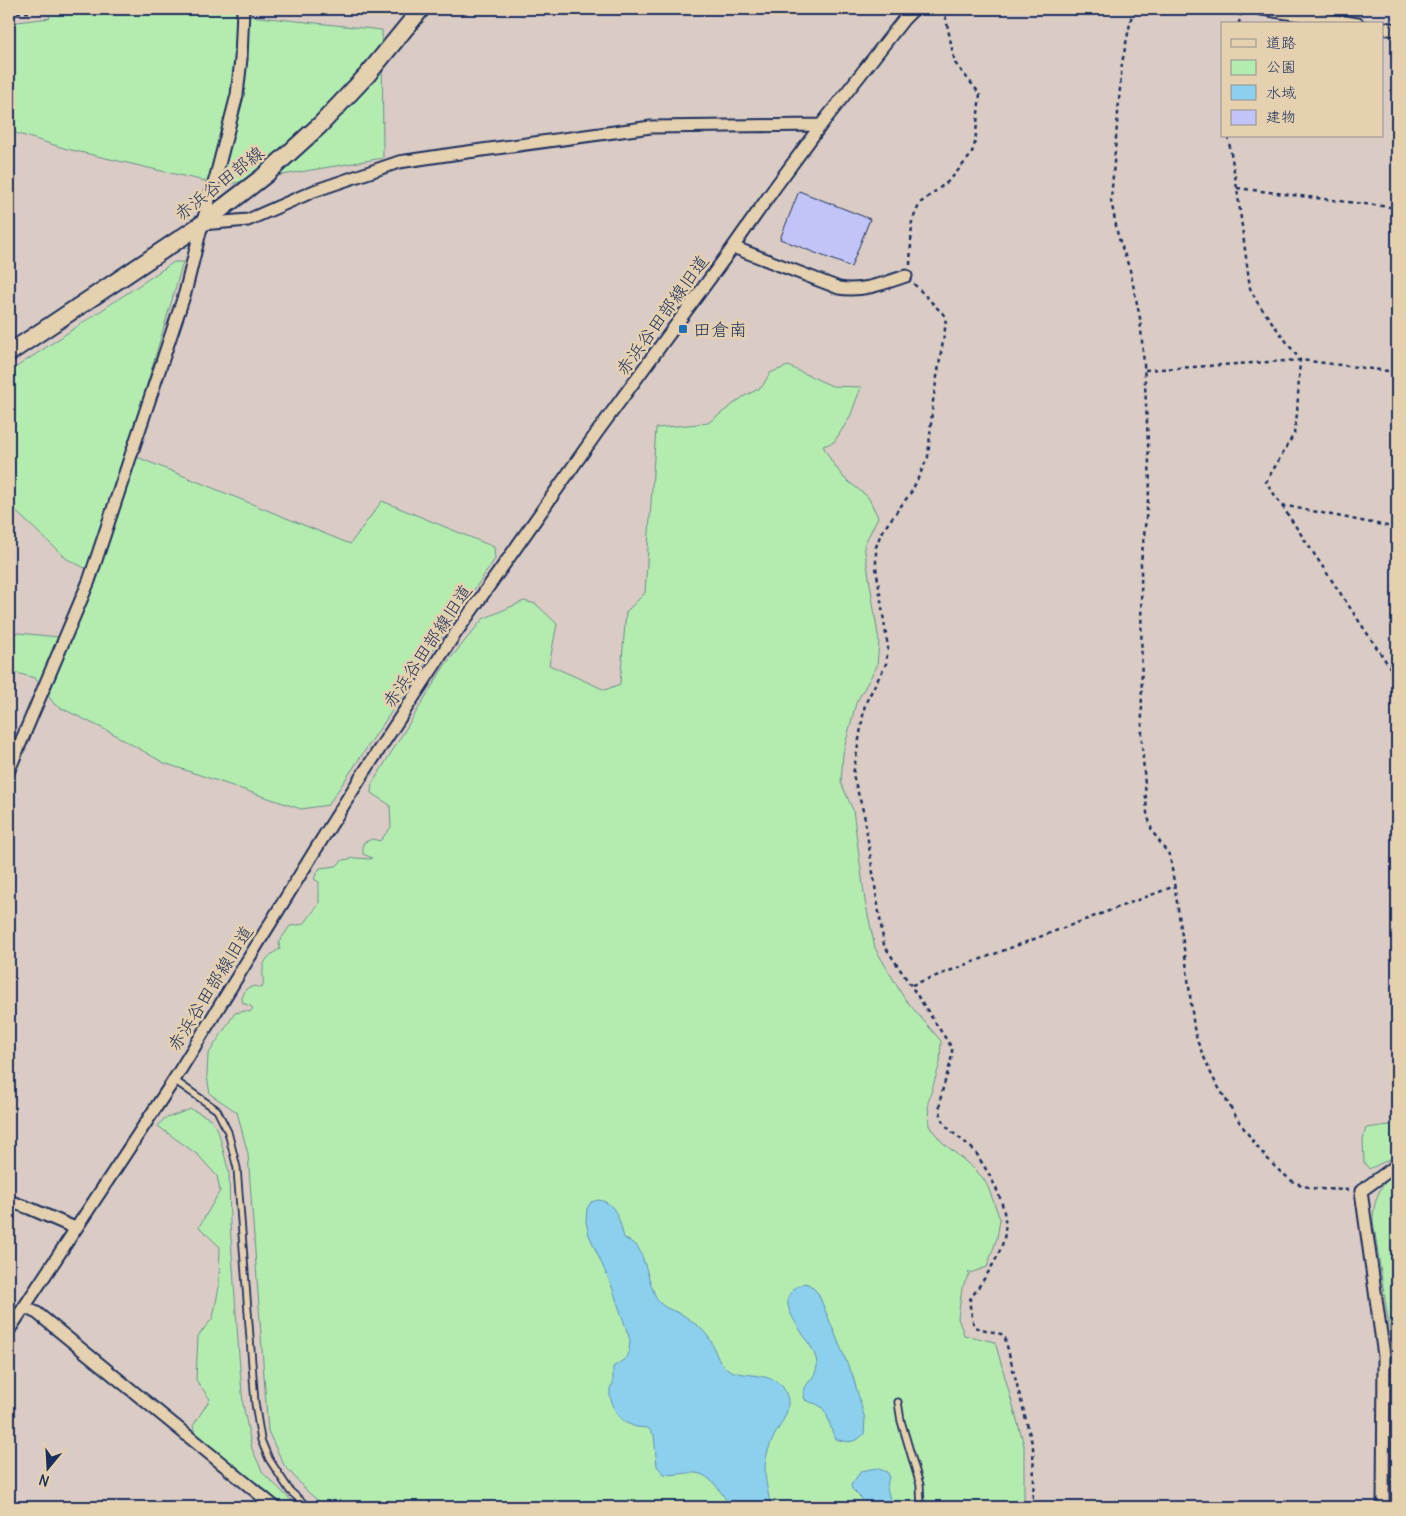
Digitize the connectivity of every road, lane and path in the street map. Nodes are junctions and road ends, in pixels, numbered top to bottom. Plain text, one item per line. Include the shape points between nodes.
1 (32, 9) edge
2 (243, 9) edge
3 (421, 9) edge
4 (914, 9) edge
5 (944, 9) edge
6 (1133, 9) edge
7 (1241, 9) edge
8 (1262, 9) edge
9 (9, 13) edge
10 (1239, 22) edge
11 (1345, 22) edge
12 (1384, 28) edge
13 (1397, 30) edge
14 (821, 125) junction
15 (1228, 138) edge
16 (1237, 188) junction
17 (1397, 208) edge
18 (202, 224) junction
19 (733, 247) junction
20 (906, 276) junction
21 (9, 353) edge
22 (1300, 360) junction
23 (1145, 370) junction
24 (1397, 372) edge
25 (1282, 505) junction
26 (1397, 528) edge
27 (1397, 678) edge
28 (9, 770) edge
29 (1175, 886) junction
30 (912, 985) junction
31 (174, 1080) junction
32 (1397, 1165) edge
33 (1361, 1191) junction
34 (9, 1201) edge
35 (75, 1228) junction
36 (24, 1307) junction
37 (9, 1330) edge
38 (898, 1402) dead end
39 (276, 1507) edge
40 (308, 1507) edge
41 (921, 1507) edge
42 (1032, 1507) edge
43 (1383, 1507) edge

1 - 9 path via 32,12
2 - 18 street via 237,95
3 - 18 main road, 赤浜谷田部線 via 368,74 320,125 264,176
4 - 14 street, 赤浜谷田部線旧道
5 - 20 path via 955,63 980,94 975,143 971,155 950,180 920,203 912,221 910,266
6 - 23 path via 1122,63 1111,200 1140,318
7 - 10 path
8 - 11 street
12 - 13 street
14 - 18 street via 651,127 435,156 398,162 248,220
14 - 19 street, 赤浜谷田部線旧道
15 - 16 path
16 - 17 path
16 - 22 path via 1250,288
18 - 21 main road, 赤浜谷田部線
18 - 28 street via 185,294 89,581
19 - 20 street via 839,288 851,290 876,286
19 - 31 street, 赤浜谷田部線旧道 via 453,637 333,821
20 - 30 path via 944,315 946,323 928,457 912,491 881,533 876,546 888,648 886,664 865,704 853,775 864,814 884,945
22 - 23 path
22 - 24 path
22 - 25 path via 1294,434 1266,482
23 - 29 path via 1150,484 1141,562 1144,764 1147,813 1152,831 1170,856
25 - 26 path
25 - 27 path
29 - 30 path
29 - 33 path via 1198,1043 1240,1123 1258,1148 1292,1181 1317,1189
30 - 42 path via 952,1048 940,1102 945,1126 976,1153 995,1185 1004,1211 1006,1228 1003,1244 969,1301 974,1327 1005,1338 1033,1447
31 - 35 street, 赤浜谷田部線旧道
31 - 40 lane via 217,1110 228,1132 238,1168 255,1402 261,1440 269,1460 290,1491
32 - 33 street
33 - 43 street via 1384,1356
34 - 35 street
35 - 36 street, 赤浜谷田部線旧道
36 - 37 street, 赤浜谷田部線旧道
36 - 39 street via 37,1313
38 - 41 lane via 920,1485

